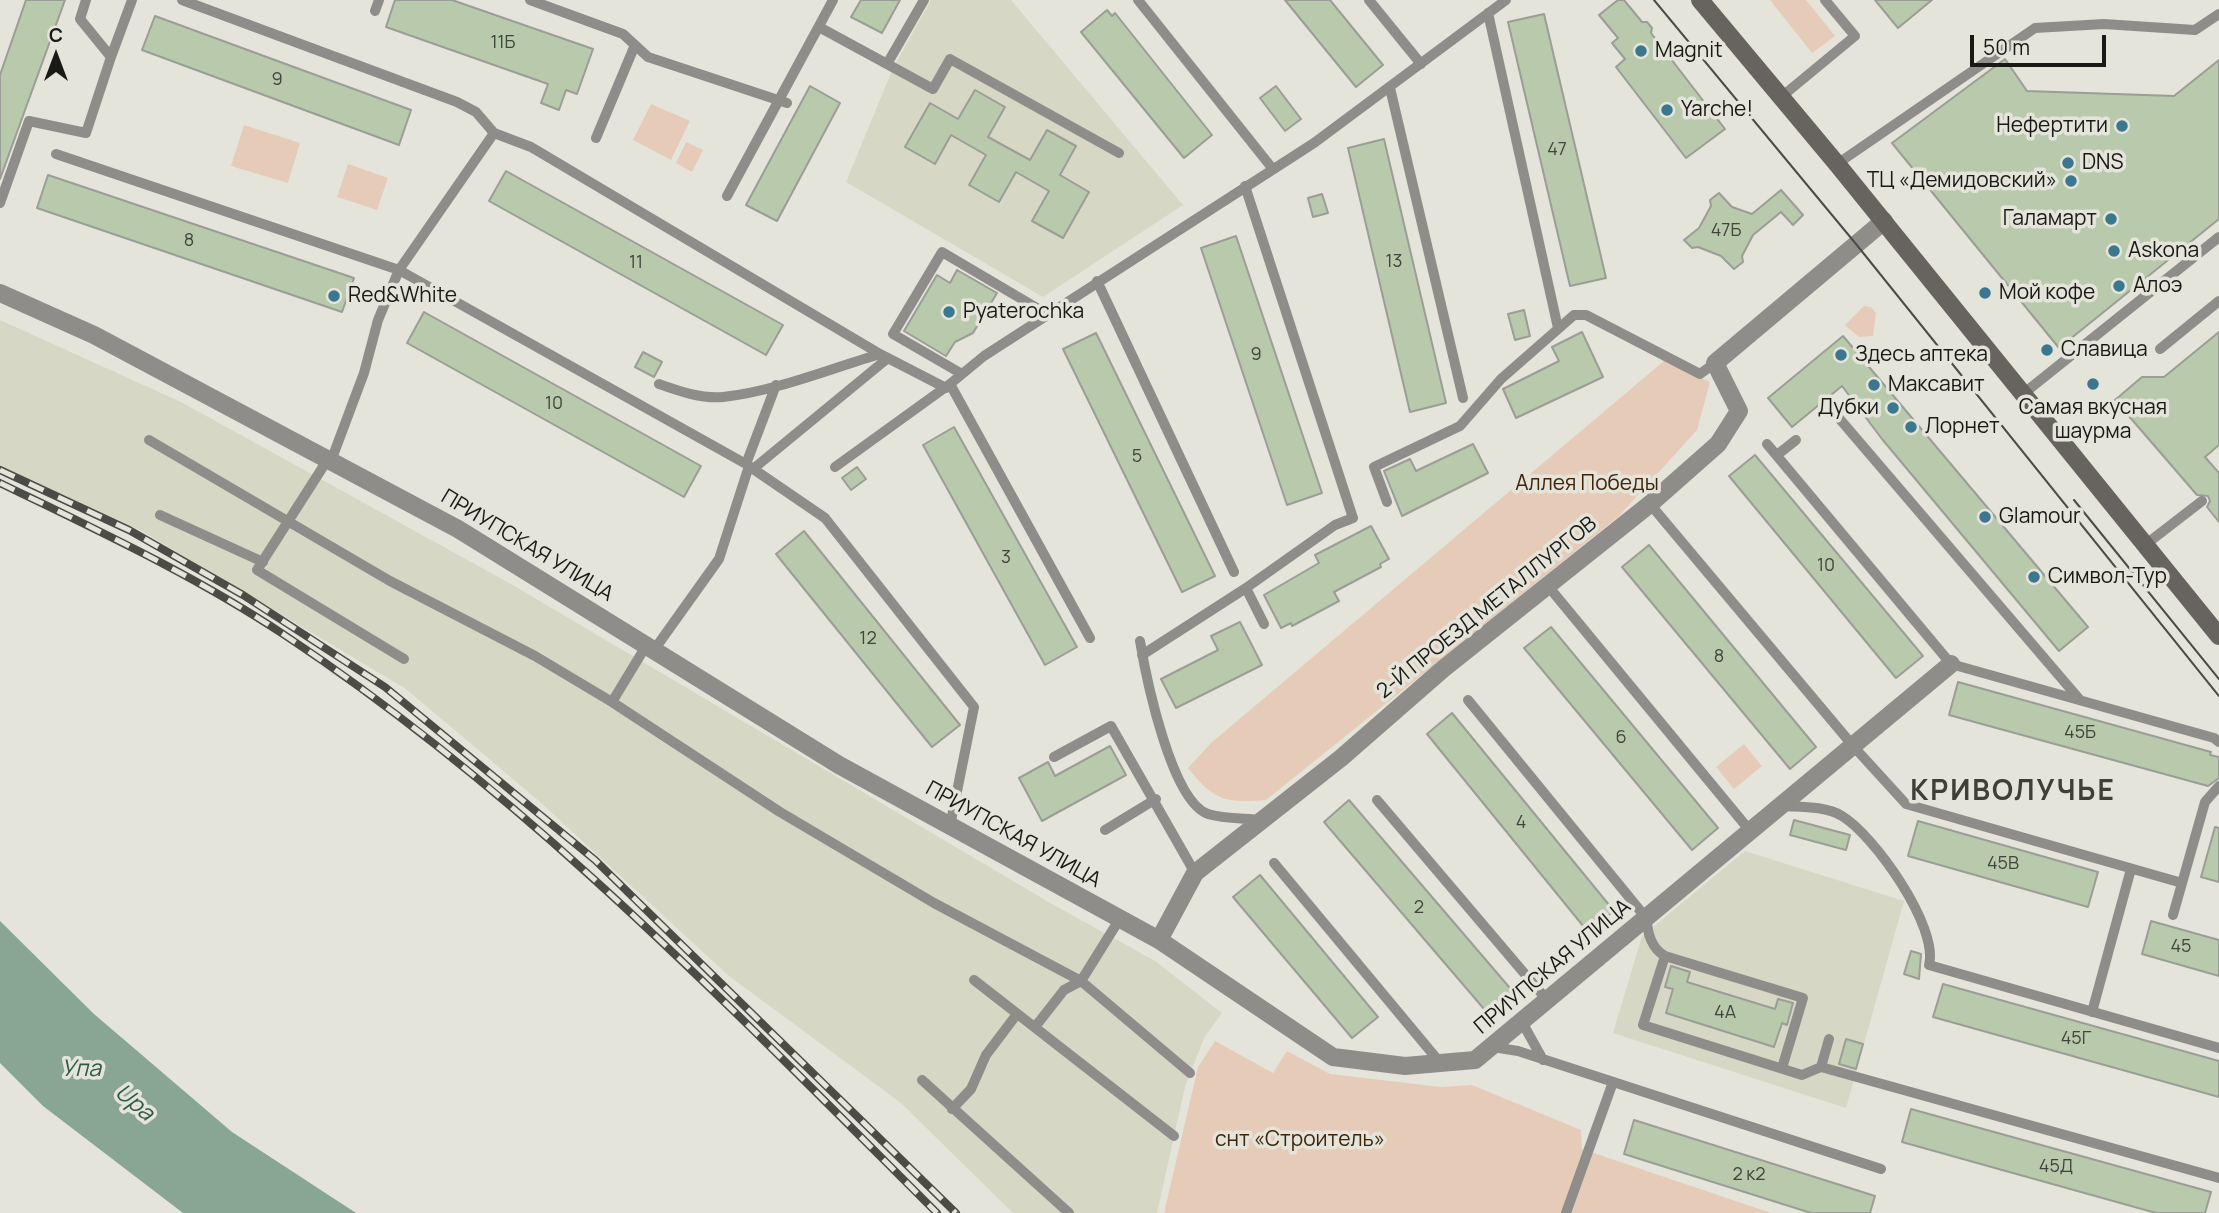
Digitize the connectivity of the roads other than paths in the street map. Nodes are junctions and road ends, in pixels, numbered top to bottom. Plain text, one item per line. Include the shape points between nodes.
1 (86, 0) edge
2 (132, 0) edge
3 (182, 0) edge
4 (530, 0) edge
5 (833, 0) edge
6 (924, 0) edge
7 (1138, 0) edge
8 (1369, 0) edge
9 (1506, 0) edge
10 (1700, 0) edge
11 (1825, 0) edge
12 (1488, 13) junction
13 (2219, 14) edge
14 (819, 26) junction
15 (635, 45) junction
16 (111, 57) junction
17 (887, 64) junction
18 (1421, 64) junction
19 (1390, 88) junction
20 (1780, 97) junction
21 (783, 102) junction
22 (494, 133) junction
23 (596, 138) dead end
24 (1119, 153) dead end
25 (56, 154) dead end
26 (1837, 164) junction
27 (1272, 168) junction
28 (1245, 186) junction
29 (727, 196) dead end
30 (0, 203) edge
31 (1884, 222) junction
32 (2219, 237) edge
33 (386, 256) dead end
34 (399, 270) junction
35 (1097, 281) junction
36 (0, 293) edge
37 (2219, 301) edge
38 (1047, 314) junction
39 (1558, 328) junction
40 (2160, 349) dead end
41 (884, 356) junction
42 (1715, 363) junction
43 (962, 374) junction
44 (659, 384) dead end
45 (776, 385) junction
46 (948, 386) junction
47 (2023, 394) junction
48 (1463, 398) dead end
49 (1832, 410) dead end
50 (149, 440) dead end
51 (1796, 440) dead end
52 (1768, 444) dead end
53 (1777, 456) junction
54 (329, 460) junction
55 (749, 466) junction
56 (835, 467) dead end
57 (2202, 501) dead end
58 (1387, 502) dead end
59 (1650, 504) junction
60 (160, 515) dead end
61 (288, 523) junction
62 (2145, 545) junction
63 (262, 562) junction
64 (1234, 572) dead end
65 (1548, 586) junction
66 (1246, 588) junction
67 (1264, 624) dead end
68 (2219, 636) edge
69 (1090, 638) dead end
70 (1140, 641) dead end
71 (650, 648) junction
72 (1142, 655) junction
73 (404, 659) dead end
74 (1951, 664) junction
75 (1468, 700) dead end
76 (2080, 701) junction
77 (612, 702) junction
78 (2219, 742) edge
79 (1854, 747) junction
80 (1054, 757) dead end
81 (2219, 786) edge
82 (1156, 799) junction
83 (1377, 800) dead end
84 (1783, 806) junction
85 (1264, 820) junction
86 (950, 826) junction
87 (1105, 830) dead end
88 (1752, 831) junction
89 (1274, 863) dead end
90 (2131, 869) junction
91 (1195, 873) junction
92 (2182, 884) junction
93 (2173, 915) dead end
94 (1647, 919) junction
95 (1119, 920) junction
96 (1158, 940) junction
97 (1665, 956) junction
98 (974, 980) dead end
99 (1081, 981) junction
100 (1547, 1000) junction
101 (2092, 1012) junction
102 (1017, 1014) junction
103 (1522, 1022) junction
104 (1035, 1027) junction
105 (1829, 1039) dead end
106 (1493, 1047) junction
107 (2219, 1048) edge
108 (1543, 1060) junction
109 (1442, 1065) junction
110 (1821, 1067) junction
111 (1782, 1068) junction
112 (1190, 1073) dead end
113 (922, 1080) dead end
114 (1613, 1082) junction
115 (952, 1109) junction
116 (1174, 1136) dead end
117 (1881, 1170) dead end
118 (2219, 1178) edge
119 (1069, 1213) edge
120 (1566, 1213) edge

1 - 16 lane via 80,19
2 - 16 lane
3 - 22 lane via 457,102 476,112
4 - 15 lane via 623,34
5 - 14 lane
6 - 17 lane
7 - 27 lane
8 - 18 lane
9 - 12 lane
10 - 20 main road
11 - 20 lane via 1855,36
12 - 18 lane
12 - 39 lane
13 - 26 lane via 2194,30 2104,24 2035,28
14 - 17 lane
14 - 21 lane
15 - 21 lane via 648,57
15 - 23 lane
16 - 30 lane via 86,133 29,121
17 - 24 lane via 933,89 950,59
18 - 19 lane
19 - 27 lane
19 - 48 lane
20 - 26 main road
21 - 29 lane
22 - 34 lane
22 - 41 lane via 531,147
25 - 34 lane
26 - 31 main road
27 - 28 lane
28 - 35 lane
28 - 66 lane via 1353,518 1335,525
31 - 42 street
31 - 47 main road
32 - 47 lane
33 - 34 lane
34 - 54 lane
34 - 55 lane
35 - 38 lane
35 - 64 lane
36 - 54 street, ПРИУПСКАЯ УЛИЦА via 94,335
37 - 40 lane
38 - 43 lane
38 - 43 lane via 942,252 893,334
39 - 42 lane via 1574,315 1586,315 1700,374
39 - 58 lane via 1501,379 1460,426 1374,467
41 - 45 lane
41 - 46 lane
41 - 55 lane
42 - 59 street, 2-Й ПРОЕЗД МЕТАЛЛУРГОВ via 1740,411 1718,444
43 - 46 lane
44 - 45 lane via 689,394 721,397
45 - 55 lane
46 - 56 lane
46 - 69 lane
47 - 62 main road
49 - 76 lane
50 - 61 lane
51 - 53 lane
52 - 53 lane
53 - 74 lane
54 - 61 lane
54 - 71 street, ПРИУПСКАЯ УЛИЦА via 458,529
55 - 71 lane via 719,559
55 - 86 lane via 825,518 974,707
57 - 62 lane
59 - 65 street, 2-Й ПРОЕЗД МЕТАЛЛУРГОВ
59 - 79 lane
60 - 63 lane
61 - 63 lane
61 - 77 lane
62 - 68 main road
63 - 73 lane via 257,570
65 - 85 street, 2-Й ПРОЕЗД МЕТАЛЛУРГОВ
65 - 88 lane
66 - 67 lane
66 - 72 lane
70 - 72 lane
71 - 77 lane
71 - 86 street, ПРИУПСКАЯ УЛИЦА via 839,765
72 - 85 lane via 1160,734 1193,802 1206,814
74 - 76 lane
74 - 79 street, ПРИУПСКАЯ УЛИЦА
75 - 94 lane
76 - 78 lane
77 - 99 lane via 780,812 934,903
79 - 84 street, ПРИУПСКАЯ УЛИЦА
79 - 90 lane via 1906,804
80 - 82 lane via 1111,726
81 - 92 lane via 2206,803
82 - 87 lane
82 - 91 lane
83 - 100 lane
84 - 88 street, ПРИУПСКАЯ УЛИЦА
84 - 101 lane via 1841,815 1866,838 1912,901 1924,926 1929,965
85 - 91 street, 2-Й ПРОЕЗД МЕТАЛЛУРГОВ
86 - 95 street, ПРИУПСКАЯ УЛИЦА
88 - 94 street, ПРИУПСКАЯ УЛИЦА
89 - 109 lane
90 - 92 lane
90 - 101 lane
91 - 96 street, 2-Й ПРОЕЗД МЕТАЛЛУРГОВ
92 - 93 lane
94 - 97 lane via 1647,932
94 - 100 street, ПРИУПСКАЯ УЛИЦА
95 - 96 street, ПРИУПСКАЯ УЛИЦА
95 - 99 lane
96 - 109 street, ПРИУПСКАЯ УЛИЦА via 1333,1057 1405,1066
97 - 111 lane via 1803,998
97 - 111 lane via 1643,1025
98 - 102 lane
99 - 104 lane via 1064,990
99 - 112 lane
100 - 103 street, ПРИУПСКАЯ УЛИЦА
101 - 107 lane
102 - 104 lane
102 - 115 lane via 986,1055 971,1089
103 - 106 street, ПРИУПСКАЯ УЛИЦА
103 - 108 lane
104 - 116 lane
105 - 110 lane
106 - 108 lane
106 - 109 street, ПРИУПСКАЯ УЛИЦА via 1475,1060
108 - 114 lane
110 - 111 lane via 1802,1075
110 - 118 lane
113 - 115 lane
114 - 117 lane
114 - 120 lane
115 - 119 lane

